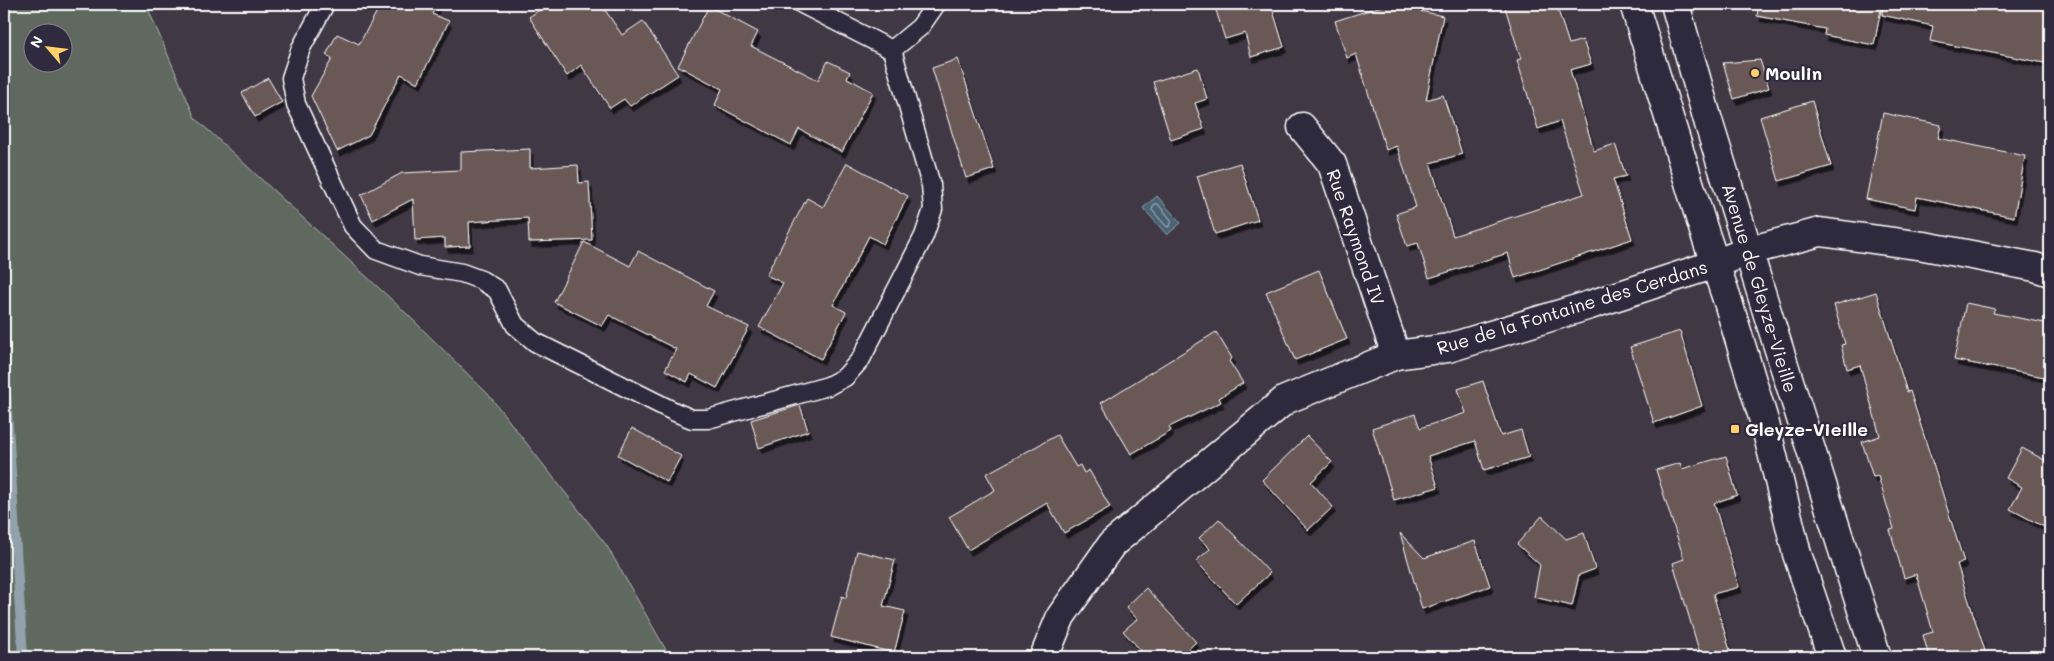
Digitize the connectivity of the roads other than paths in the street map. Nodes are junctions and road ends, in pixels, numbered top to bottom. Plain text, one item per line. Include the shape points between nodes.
1 (325, 4) edge
2 (802, 4) edge
3 (936, 4) edge
4 (1634, 4) edge
5 (1675, 4) edge
6 (892, 50) junction
7 (1302, 128) dead end
8 (1748, 251) junction
9 (1715, 264) junction
10 (2050, 272) edge
11 (1396, 354) junction
12 (1044, 657) edge
13 (1832, 657) edge
14 (1877, 657) edge

1 - 6 lane via 301,48 291,78 296,104 353,226 376,250 420,266 462,272 481,280 497,290 515,325 535,342 692,419 708,419 828,386 845,377 860,359 924,236 933,210 931,186
2 - 6 lane
3 - 6 lane via 920,27
4 - 9 street, Avenue de Gleyze-Vieille
5 - 8 street, Avenue de Gleyze-Vieille
7 - 11 street, Rue Raymond IV via 1332,164
8 - 9 street, Rue de la Fontaine des Cerdans
8 - 10 street, Rue de la Fontaine des Cerdans via 1820,232 1924,246
8 - 14 street, Avenue de Gleyze-Vieille
9 - 11 street, Rue de la Fontaine des Cerdans via 1448,348
9 - 13 street, Avenue de Gleyze-Vieille via 1766,424 1797,554
11 - 12 street, Rue de la Fontaine des Cerdans via 1285,400 1112,544 1061,616

